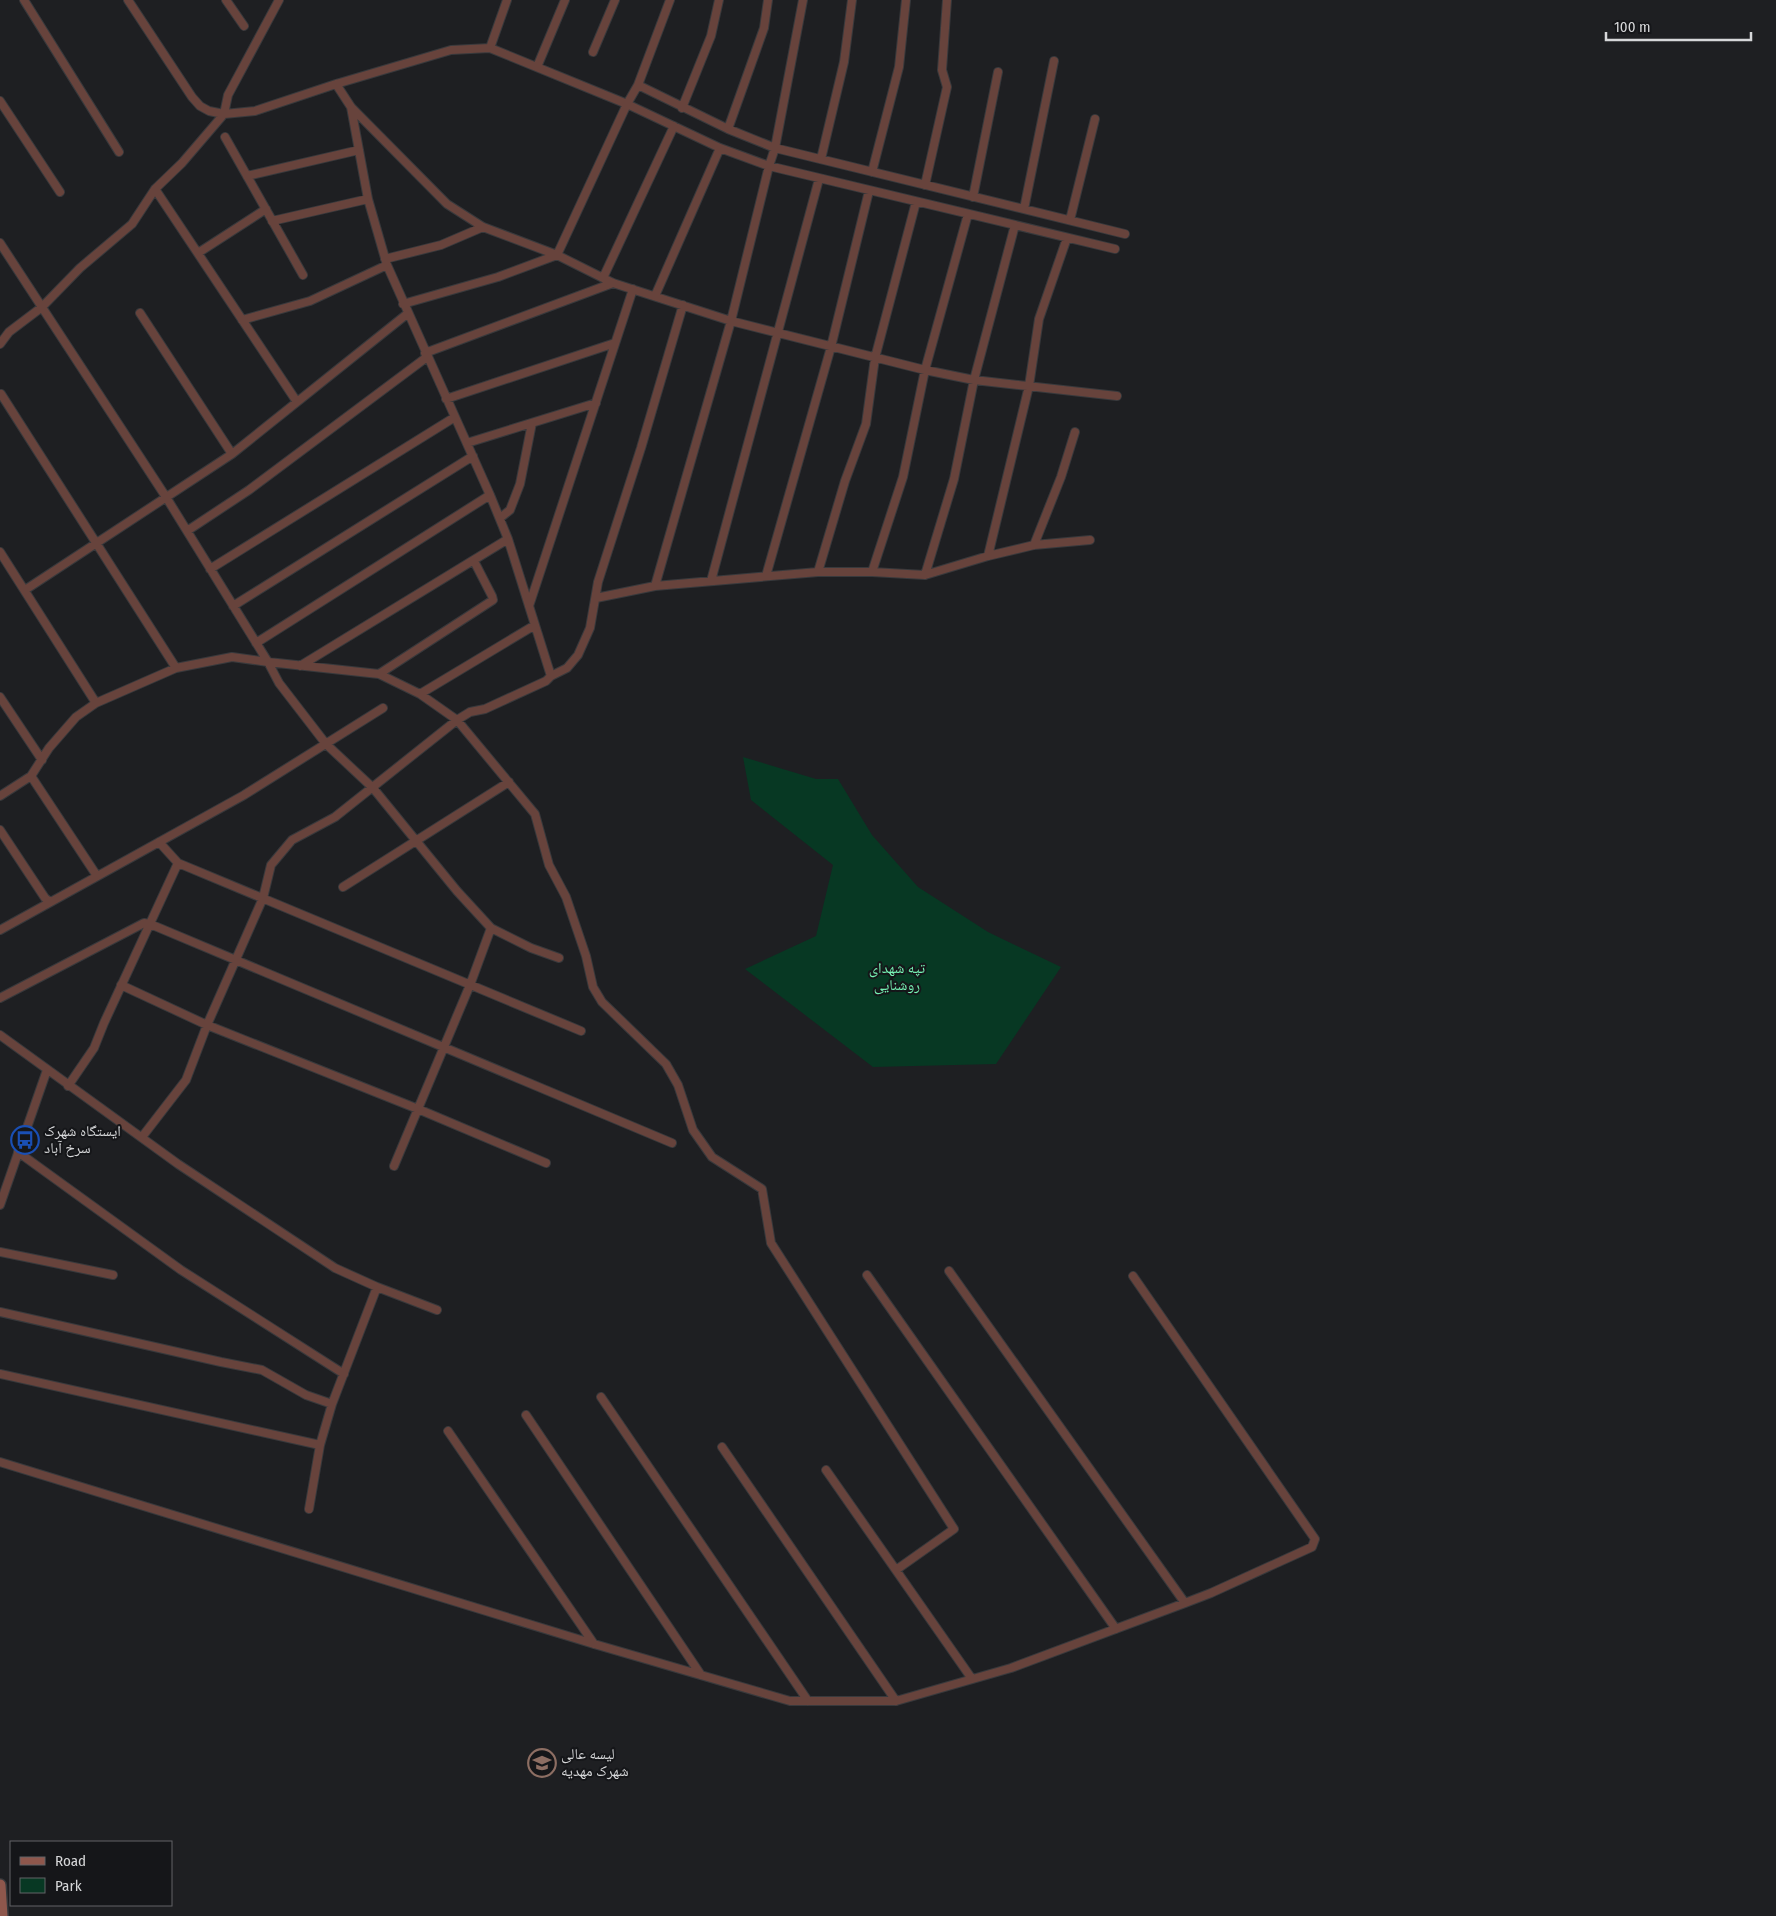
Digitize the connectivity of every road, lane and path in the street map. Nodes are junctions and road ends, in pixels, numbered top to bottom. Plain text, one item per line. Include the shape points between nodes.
1 (24, 0) edge
2 (128, 0) edge
3 (226, 0) edge
4 (279, 0) edge
5 (507, 0) edge
6 (564, 0) edge
7 (615, 0) edge
8 (670, 0) edge
9 (719, 0) edge
10 (768, 0) edge
11 (803, 0) edge
12 (852, 0) edge
13 (906, 0) edge
14 (948, 0) edge
15 (244, 26) dead end
16 (490, 48) junction
17 (593, 52) dead end
18 (1054, 61) dead end
19 (536, 67) junction
20 (998, 72) dead end
21 (336, 84) junction
22 (638, 85) junction
23 (0, 101) edge
24 (627, 104) junction
25 (352, 107) junction
26 (682, 108) junction
27 (224, 114) junction
28 (1095, 119) dead end
29 (674, 126) junction
30 (728, 129) junction
31 (225, 138) dead end
32 (720, 148) junction
33 (775, 148) junction
34 (359, 150) junction
35 (119, 152) dead end
36 (821, 159) junction
37 (769, 166) junction
38 (872, 172) junction
39 (247, 176) junction
40 (820, 179) junction
41 (925, 185) junction
42 (155, 189) junction
43 (869, 191) junction
44 (60, 192) dead end
45 (973, 197) junction
46 (368, 199) junction
47 (916, 202) junction
48 (266, 209) junction
49 (1024, 209) junction
50 (968, 214) junction
51 (1070, 220) junction
52 (272, 221) junction
53 (1015, 225) junction
54 (483, 227) junction
55 (1125, 234) dead end
56 (1067, 238) junction
57 (0, 242) edge
58 (1116, 249) dead end
59 (198, 253) junction
60 (557, 255) junction
61 (386, 262) junction
62 (303, 275) dead end
63 (603, 278) junction
64 (613, 283) junction
65 (633, 289) junction
66 (655, 296) junction
67 (403, 304) junction
68 (683, 305) junction
69 (42, 307) junction
70 (140, 313) dead end
71 (407, 314) junction
72 (242, 320) junction
73 (731, 321) junction
74 (778, 333) junction
75 (615, 343) junction
76 (0, 344) edge
77 (831, 347) junction
78 (426, 356) junction
79 (875, 358) junction
80 (924, 370) junction
81 (974, 380) junction
82 (1029, 386) junction
83 (1, 394) edge
84 (1117, 396) dead end
85 (446, 399) junction
86 (297, 402) junction
87 (596, 403) junction
88 (455, 417) junction
89 (532, 423) junction
90 (1075, 432) dead end
91 (467, 443) junction
92 (232, 454) junction
93 (473, 456) junction
94 (490, 495) junction
95 (166, 497) junction
96 (500, 518) junction
97 (187, 531) junction
98 (508, 540) junction
99 (1090, 540) dead end
100 (97, 543) junction
101 (1034, 545) junction
102 (0, 552) edge
103 (988, 556) junction
104 (474, 560) junction
105 (210, 569) junction
106 (818, 572) junction
107 (872, 572) junction
108 (925, 575) junction
109 (766, 576) junction
110 (711, 581) junction
111 (655, 586) junction
112 (24, 590) junction
113 (596, 598) junction
114 (233, 606) junction
115 (530, 606) junction
116 (535, 625) junction
117 (256, 643) junction
118 (268, 662) junction
119 (300, 666) junction
120 (176, 668) junction
121 (379, 674) junction
122 (551, 676) junction
123 (420, 694) junction
124 (0, 697) edge
125 (96, 703) junction
126 (383, 708) dead end
127 (457, 720) junction
128 (326, 744) junction
129 (42, 760) junction
130 (31, 776) junction
131 (509, 782) junction
132 (373, 788) junction
133 (0, 796) edge
134 (0, 830) edge
135 (416, 841) junction
136 (159, 842) junction
137 (178, 863) junction
138 (97, 876) junction
139 (344, 887) dead end
140 (263, 898) junction
141 (50, 902) junction
142 (150, 924) junction
143 (491, 928) junction
144 (0, 930) edge
145 (559, 958) dead end
146 (237, 959) junction
147 (122, 985) junction
148 (470, 985) junction
149 (0, 998) edge
150 (207, 1025) junction
151 (581, 1031) dead end
152 (0, 1035) edge
153 (444, 1047) junction
154 (47, 1070) junction
155 (68, 1086) junction
156 (418, 1108) junction
157 (142, 1137) junction
158 (672, 1143) dead end
159 (18, 1152) junction
160 (546, 1163) dead end
161 (394, 1166) dead end
162 (0, 1205) edge
163 (0, 1252) edge
164 (949, 1271) dead end
165 (113, 1275) dead end
166 (867, 1275) dead end
167 (1133, 1276) dead end
168 (377, 1287) junction
169 (437, 1310) dead end
170 (0, 1312) edge
171 (0, 1374) edge
172 (344, 1374) junction
173 (601, 1397) dead end
174 (332, 1404) junction
175 (526, 1416) dead end
176 (448, 1431) dead end
177 (320, 1445) junction
178 (722, 1447) dead end
179 (0, 1462) edge
180 (826, 1470) dead end
181 (309, 1509) dead end
182 (896, 1570) junction
183 (1185, 1603) junction
184 (1116, 1629) junction
185 (594, 1644) junction
186 (701, 1675) junction
187 (972, 1679) junction
188 (808, 1701) junction
189 (896, 1701) junction
190 (0, 1885) edge
191 (2, 1916) edge

1 - 35 street
2 - 27 street via 192,97 209,111
3 - 15 street
4 - 27 street via 228,95
5 - 16 street
6 - 19 street
7 - 17 street
8 - 22 street
9 - 26 street via 711,36
10 - 30 street via 764,28
11 - 33 street
12 - 36 street via 844,62
13 - 38 street via 898,67
14 - 41 street via 942,70 946,87
16 - 19 street
16 - 21 street via 451,50
18 - 49 street
19 - 24 street
20 - 45 street
21 - 25 street
21 - 27 street via 255,111
22 - 24 street
22 - 26 street
23 - 44 street
24 - 29 street
24 - 60 street
25 - 34 street
25 - 54 street via 446,204
26 - 30 street
27 - 42 street
28 - 51 street
29 - 32 street
29 - 63 street
30 - 33 street
31 - 39 street
32 - 37 street
32 - 66 street
33 - 36 street
33 - 37 street
34 - 39 street
34 - 46 street
36 - 38 street
37 - 40 street
37 - 73 street
38 - 41 street
39 - 48 street
40 - 43 street
40 - 74 street
41 - 45 street
42 - 59 street
42 - 69 street via 132,224 80,268
43 - 47 street
43 - 77 street
45 - 49 street
46 - 52 street
46 - 61 street
47 - 50 street
47 - 79 street
48 - 52 street
48 - 59 street
49 - 51 street
50 - 53 street
50 - 80 street
51 - 55 street
52 - 62 street
53 - 56 street
53 - 81 street
54 - 60 street
54 - 61 street via 441,245
56 - 58 street
56 - 82 street via 1039,319
57 - 69 street
59 - 72 street
60 - 63 street
60 - 67 street via 498,277
61 - 67 street
61 - 72 street via 310,301
63 - 64 street
64 - 65 street
64 - 78 street
65 - 66 street
65 - 75 street
66 - 68 street
67 - 71 street
68 - 73 street
68 - 113 street via 598,582
69 - 76 street via 9,332
69 - 95 street
70 - 92 street
71 - 78 street
71 - 86 street
72 - 86 street
73 - 74 street
73 - 111 street
74 - 77 street
74 - 110 street
75 - 85 street
75 - 87 street
77 - 79 street
77 - 109 street
78 - 85 street
78 - 97 street via 249,490
79 - 80 street
79 - 106 street via 866,424
80 - 81 street
80 - 107 street via 903,477
81 - 82 street
81 - 108 street via 954,479
82 - 84 street
82 - 103 street
83 - 100 street
85 - 88 street
86 - 92 street
87 - 89 street
87 - 115 street
88 - 91 street
88 - 105 street
89 - 91 street
89 - 96 street via 520,484 510,510
90 - 101 street
91 - 93 street
92 - 95 street
93 - 94 street
93 - 114 street
94 - 96 street
94 - 117 street
95 - 97 street
95 - 100 street
96 - 98 street
97 - 105 street
98 - 104 street
98 - 115 street
99 - 101 street
100 - 112 street
100 - 120 street
101 - 103 street
102 - 112 street
103 - 108 street
104 - 119 street
104 - 121 street via 493,600
105 - 114 street
106 - 107 street
106 - 109 street
107 - 108 street
109 - 110 street
110 - 111 street
111 - 113 street
112 - 125 street
113 - 122 street via 590,628 578,655 566,668
114 - 117 street
115 - 116 street
116 - 122 street
116 - 123 street
117 - 118 street
118 - 119 street
118 - 120 street via 232,657
118 - 128 street via 279,683
119 - 121 street
120 - 125 street
121 - 123 street
122 - 127 street
123 - 127 street
124 - 129 street
125 - 129 street via 76,717
126 - 128 street
127 - 131 street
127 - 132 street
128 - 132 street
128 - 136 street
129 - 130 street
130 - 133 street
130 - 138 street
131 - 135 street
131 - 182 street via 535,814 549,865 566,897 586,956 593,987 602,1002 666,1064 678,1085 693,1130 712,1157 762,1189 771,1243 954,1529
132 - 135 street
132 - 140 street via 335,817 292,840 272,865
134 - 141 street via 44,898
135 - 139 street
135 - 143 street
136 - 137 street
136 - 138 street
137 - 140 street
137 - 142 street
138 - 141 street
140 - 146 street
140 - 148 street
141 - 144 street
142 - 146 street
142 - 147 street
142 - 149 street via 144,923
143 - 145 street
143 - 148 street
146 - 150 street
146 - 153 street
147 - 150 street
147 - 155 street via 94,1048
148 - 151 street
148 - 153 street
150 - 156 street
150 - 157 street via 186,1080
152 - 154 street
153 - 156 street
153 - 158 street
154 - 155 street
154 - 159 street
155 - 157 street
156 - 160 street
156 - 161 street
157 - 168 street via 335,1268
159 - 162 street
159 - 172 street via 182,1270
163 - 165 street
164 - 183 street
166 - 184 street
167 - 183 street via 1315,1538 1312,1547
168 - 169 street
168 - 172 street
170 - 174 street via 262,1370 306,1395
171 - 177 street
172 - 174 street
173 - 188 street
174 - 177 street
175 - 186 street
176 - 185 street
177 - 181 street
178 - 189 street
179 - 185 street
180 - 182 street
182 - 187 street
183 - 184 street
184 - 187 street
185 - 186 street
186 - 188 street via 790,1701
187 - 189 street
188 - 189 street
190 - 191 main road

